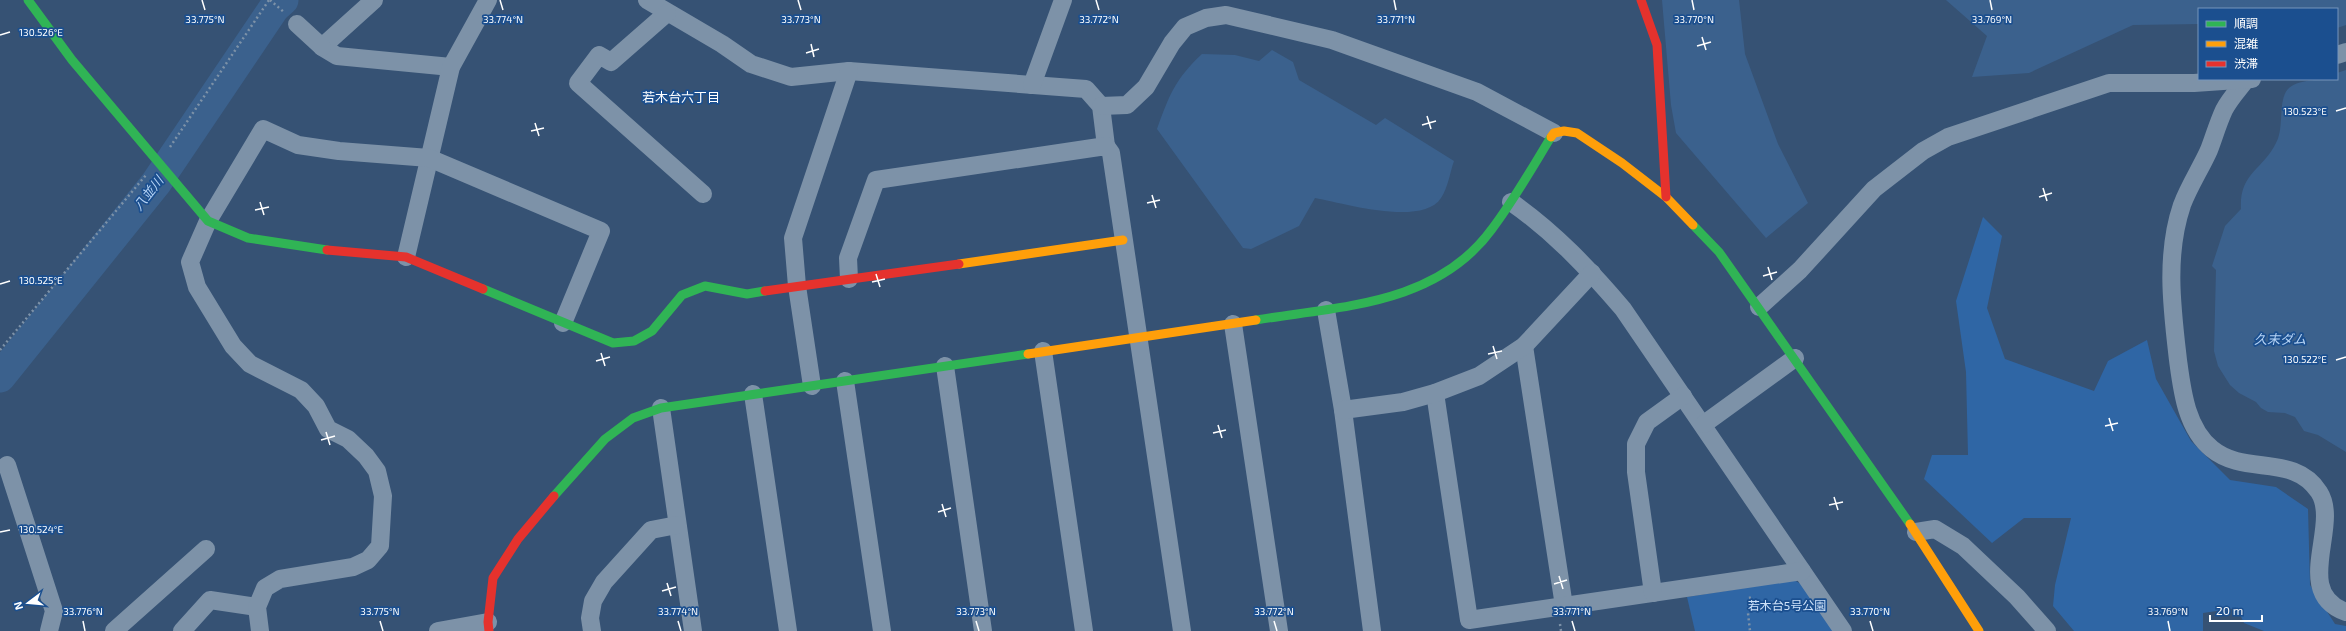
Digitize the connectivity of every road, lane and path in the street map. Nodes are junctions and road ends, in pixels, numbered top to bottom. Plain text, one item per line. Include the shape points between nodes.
1 (28, 0) edge
2 (269, 0) edge
3 (374, 0) edge
4 (488, 0) edge
5 (647, 0) edge
6 (1063, 0) edge
7 (1641, 0) edge
8 (667, 12) junction
9 (297, 24) dead end
10 (322, 47) junction
11 (451, 67) junction
12 (849, 71) junction
13 (2248, 80) edge
14 (1032, 85) junction
15 (1101, 106) junction
16 (1554, 133) junction
17 (1106, 146) junction
18 (429, 158) junction
19 (158, 161) junction
20 (703, 194) dead end
21 (1666, 197) junction
22 (1511, 202) junction
23 (208, 221) junction
24 (1123, 240) junction
25 (406, 257) junction
26 (1592, 273) junction
27 (849, 279) junction
28 (797, 286) junction
29 (1759, 307) junction
30 (1326, 310) junction
31 (564, 323) junction
32 (1233, 324) junction
33 (1138, 336) junction
34 (1524, 346) junction
35 (0, 350) edge
36 (1043, 351) junction
37 (1795, 358) junction
38 (945, 366) junction
39 (845, 381) junction
40 (812, 386) junction
41 (1435, 393) junction
42 (753, 394) junction
43 (1683, 396) junction
44 (661, 408) junction
45 (1343, 410) junction
46 (1704, 424) junction
47 (8, 464) edge
48 (677, 525) junction
49 (1916, 532) junction
50 (206, 549) dead end
51 (1802, 571) junction
52 (1653, 593) junction
53 (1745, 598) dead end
54 (1564, 606) junction
55 (257, 607) junction
56 (2346, 612) edge
57 (488, 627) edge
58 (49, 631) edge
59 (114, 631) edge
60 (182, 631) edge
61 (260, 631) edge
62 (438, 631) edge
63 (592, 631) edge
64 (693, 631) edge
65 (788, 631) edge
66 (882, 631) edge
67 (983, 631) edge
68 (1084, 631) edge
69 (1182, 631) edge
70 (1279, 631) edge
71 (1372, 631) edge
72 (1750, 631) edge
73 (1843, 631) edge
74 (1978, 631) edge
75 (2047, 631) edge

1 - 19 street via 72,60
2 - 19 path via 167,152
3 - 10 street
4 - 11 street
5 - 8 street
6 - 14 street
7 - 21 street via 1657,45
8 - 12 street via 751,64 768,71 791,77
8 - 20 street via 612,62 599,55 578,83
9 - 10 street
10 - 11 street via 337,56
11 - 18 street
12 - 14 street
12 - 28 street via 794,238
13 - 29 street via 2109,83 1948,137 1923,151 1874,189 1800,270
13 - 56 street via 2224,109 2209,150 2182,205 2172,250 2171,302 2180,379 2192,423 2210,448 2225,459 2292,470 2310,480 2320,494 2326,516 2319,561 2321,584 2327,598
14 - 15 street via 1086,89
15 - 16 street via 1127,105 1146,87 1172,43 1185,27 1206,18 1226,15 1332,40 1478,92
15 - 17 street
16 - 21 street via 1577,133
16 - 22 street
17 - 24 street via 1110,153
17 - 27 street via 876,180 848,258
18 - 23 street via 338,151 298,145 263,129
18 - 25 street
18 - 31 street via 601,231
19 - 23 street
19 - 35 path
21 - 29 street via 1719,252
22 - 26 street via 1543,225
22 - 30 street via 1492,230 1469,255 1438,277 1414,290 1386,299
23 - 25 street via 248,238 316,249
23 - 55 street via 190,262 197,287 233,346 250,364 301,390 316,406 328,429 348,439 377,470 383,496 380,546 368,560 353,567 280,579 265,588
24 - 27 street
24 - 33 street
25 - 31 street
26 - 34 street
26 - 43 street via 1623,309
27 - 28 street
28 - 31 street via 746,294 705,286 682,295 652,331 634,341 613,343
28 - 40 street
29 - 37 street
30 - 32 street
30 - 45 street
32 - 33 street
32 - 70 street
33 - 36 street
33 - 69 street
34 - 41 street via 1479,376
34 - 54 street
36 - 38 street
36 - 68 street
37 - 46 street
37 - 49 street
38 - 39 street
38 - 67 street
39 - 40 street
39 - 66 street
40 - 42 street
41 - 45 street via 1403,402
41 - 54 street via 1469,620
42 - 44 street
42 - 65 street
43 - 46 street
43 - 52 street via 1647,422 1636,444 1636,472
44 - 48 street
44 - 57 street via 633,418 605,439 518,539 493,578
45 - 71 street
46 - 51 street
47 - 58 street via 54,611
48 - 63 street via 651,530 604,582 593,600 590,618
48 - 64 street
49 - 74 street
49 - 75 street via 1934,529 1963,546 2017,597
50 - 59 street
51 - 52 street
51 - 73 street
52 - 54 street
53 - 72 path via 1752,597 1748,613
55 - 60 street via 210,600
55 - 61 street
57 - 62 street

